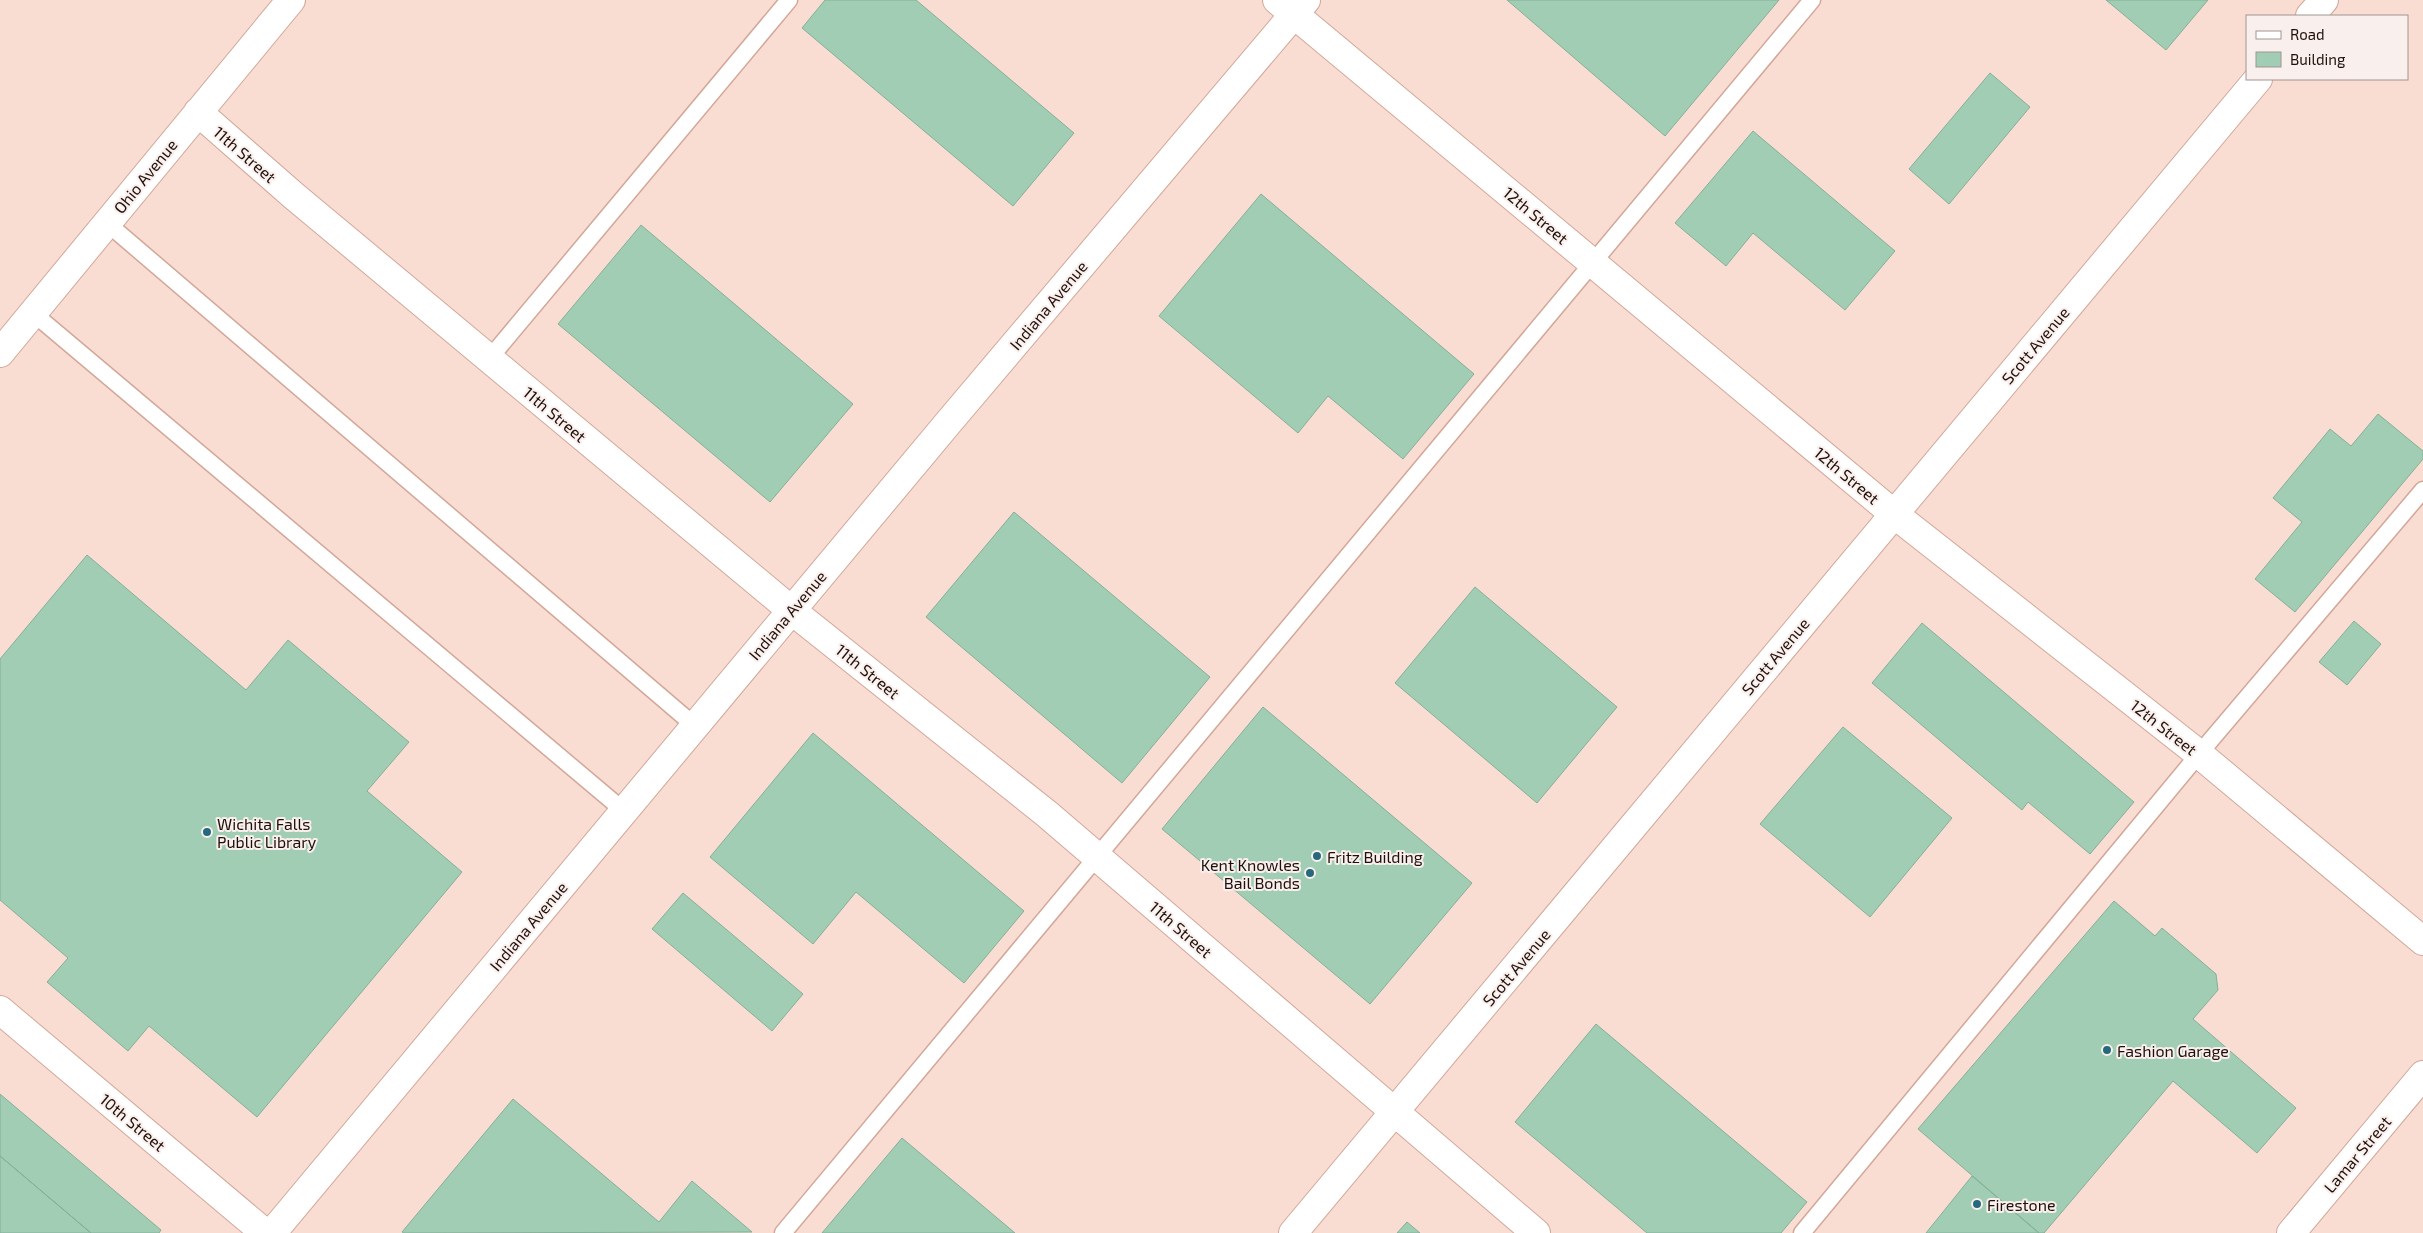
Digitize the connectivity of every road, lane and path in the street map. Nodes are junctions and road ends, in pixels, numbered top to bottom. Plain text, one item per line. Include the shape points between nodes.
1 (291, 0) edge
2 (789, 0) edge
3 (1812, 0) edge
4 (2324, 0) edge
5 (1292, 5) edge
6 (2311, 15) edge
7 (2257, 80) edge
8 (198, 112) junction
9 (107, 223) junction
10 (1593, 262) junction
11 (33, 313) junction
12 (0, 353) edge
13 (490, 359) junction
14 (2423, 490) edge
15 (1894, 514) junction
16 (792, 610) junction
17 (695, 726) junction
18 (2199, 754) junction
19 (624, 811) junction
20 (1097, 857) junction
21 (2423, 941) edge
22 (0, 1010) edge
23 (2423, 1075) edge
24 (1394, 1112) junction
25 (265, 1233) edge
26 (272, 1233) edge
27 (783, 1233) edge
28 (1293, 1233) edge
29 (1536, 1233) edge
30 (1802, 1233) edge
31 (2290, 1233) edge

1 - 8 street, Ohio Avenue
2 - 13 lane
3 - 10 lane
4 - 6 street
5 - 10 street, 12th Street
5 - 16 street, Indiana Avenue
7 - 15 street, Scott Avenue
8 - 9 street, Ohio Avenue
8 - 13 street, 11th Street
9 - 11 street, Ohio Avenue
9 - 17 lane
10 - 15 street, 12th Street
10 - 20 lane
11 - 12 street, Ohio Avenue
11 - 19 lane
13 - 16 street, 11th Street
14 - 18 lane
15 - 18 street, 12th Street
15 - 24 street, Scott Avenue
16 - 17 street, Indiana Avenue
16 - 20 street, 11th Street
17 - 19 street, Indiana Avenue
18 - 21 street, 12th Street
18 - 30 lane
19 - 26 street, Indiana Avenue
20 - 24 street, 11th Street
20 - 27 lane
22 - 25 street, 10th Street
23 - 31 street, Lamar Street
24 - 28 street, Scott Avenue
24 - 29 street, 11th Street

